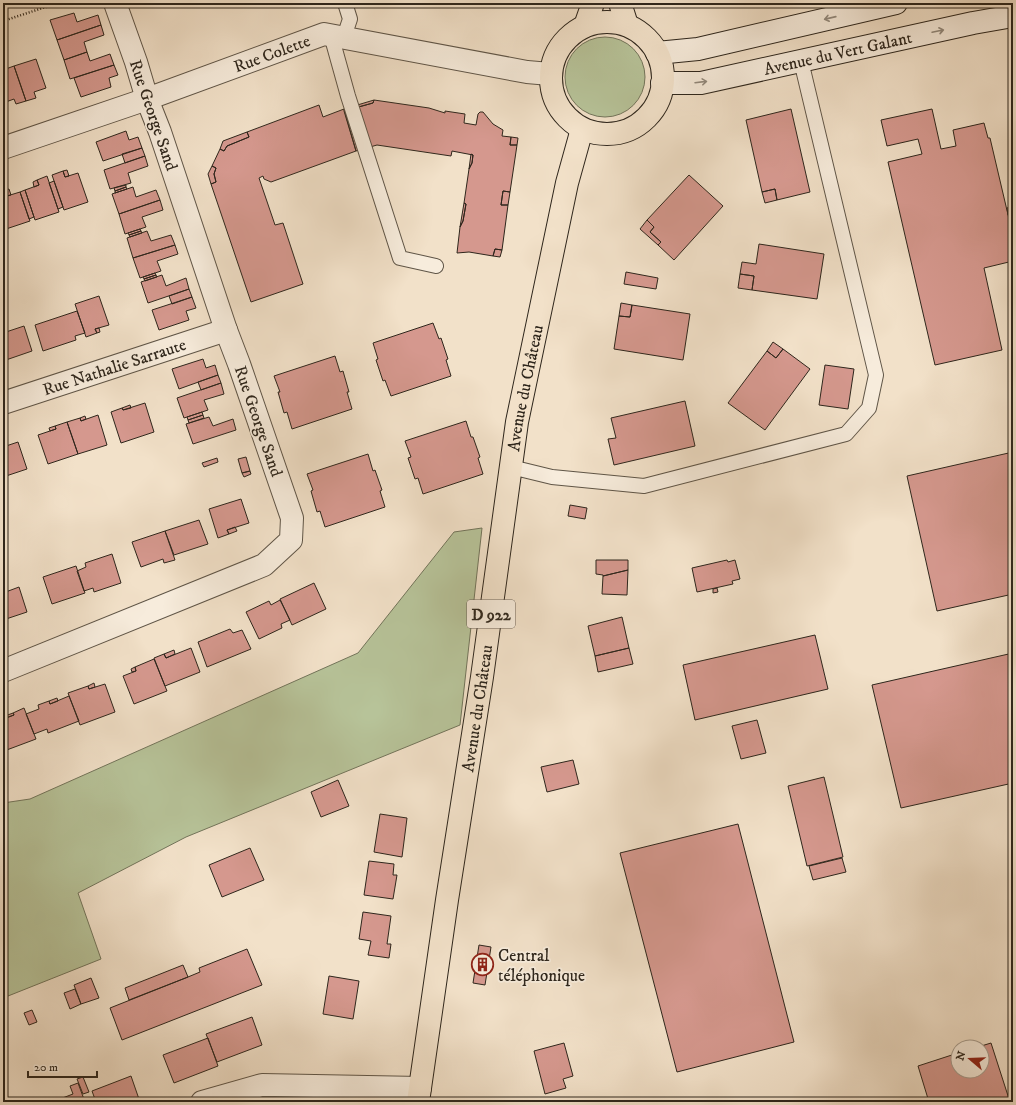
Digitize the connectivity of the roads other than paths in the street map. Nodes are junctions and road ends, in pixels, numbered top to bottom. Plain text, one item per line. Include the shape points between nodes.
1 (115, 3) edge
2 (345, 3) edge
3 (593, 3) edge
4 (620, 3) edge
5 (896, 3) edge
6 (1013, 16) edge
7 (627, 25) junction
8 (585, 26) junction
9 (338, 36) junction
10 (657, 53) junction
11 (801, 61) junction
12 (550, 74) junction
13 (662, 83) junction
14 (147, 99) junction
15 (582, 129) junction
16 (3, 148) edge
17 (436, 266) dead end
18 (226, 330) junction
19 (3, 402) edge
20 (511, 467) junction
21 (3, 671) edge
22 (419, 1095) edge
23 (202, 1102) edge

1 - 14 street, Rue George Sand
2 - 9 lane via 350,19
3 - 8 main road
4 - 7 main road
5 -> 10 street, Avenue du Vert Galant via 698,49
11 -> 6 street, Avenue du Vert Galant
7 - 8 main road via 607,21
7 - 10 main road via 646,37
8 - 12 main road via 569,36 557,52
9 - 12 street, Rue Colette via 527,72
9 - 14 street, Rue Colette via 324,34
9 - 17 lane via 348,96 400,258
10 - 13 main road via 661,63
13 -> 11 street, Avenue du Vert Galant via 701,83
11 - 20 lane via 876,375 869,408 846,434 644,486 552,477
12 - 15 main road via 553,93 567,117
13 - 15 main road via 659,97 641,122 624,131 604,134
14 - 16 street, Rue Colette
14 - 18 street, Rue George Sand
15 - 20 main road, Avenue du Château / D 922 via 567,183 517,422
18 - 19 street, Rue Nathalie Sarraute
18 - 21 street, Rue George Sand via 292,518 291,540 264,565
20 - 22 main road, Avenue du Château / D 922
22 - 23 street via 262,1085

